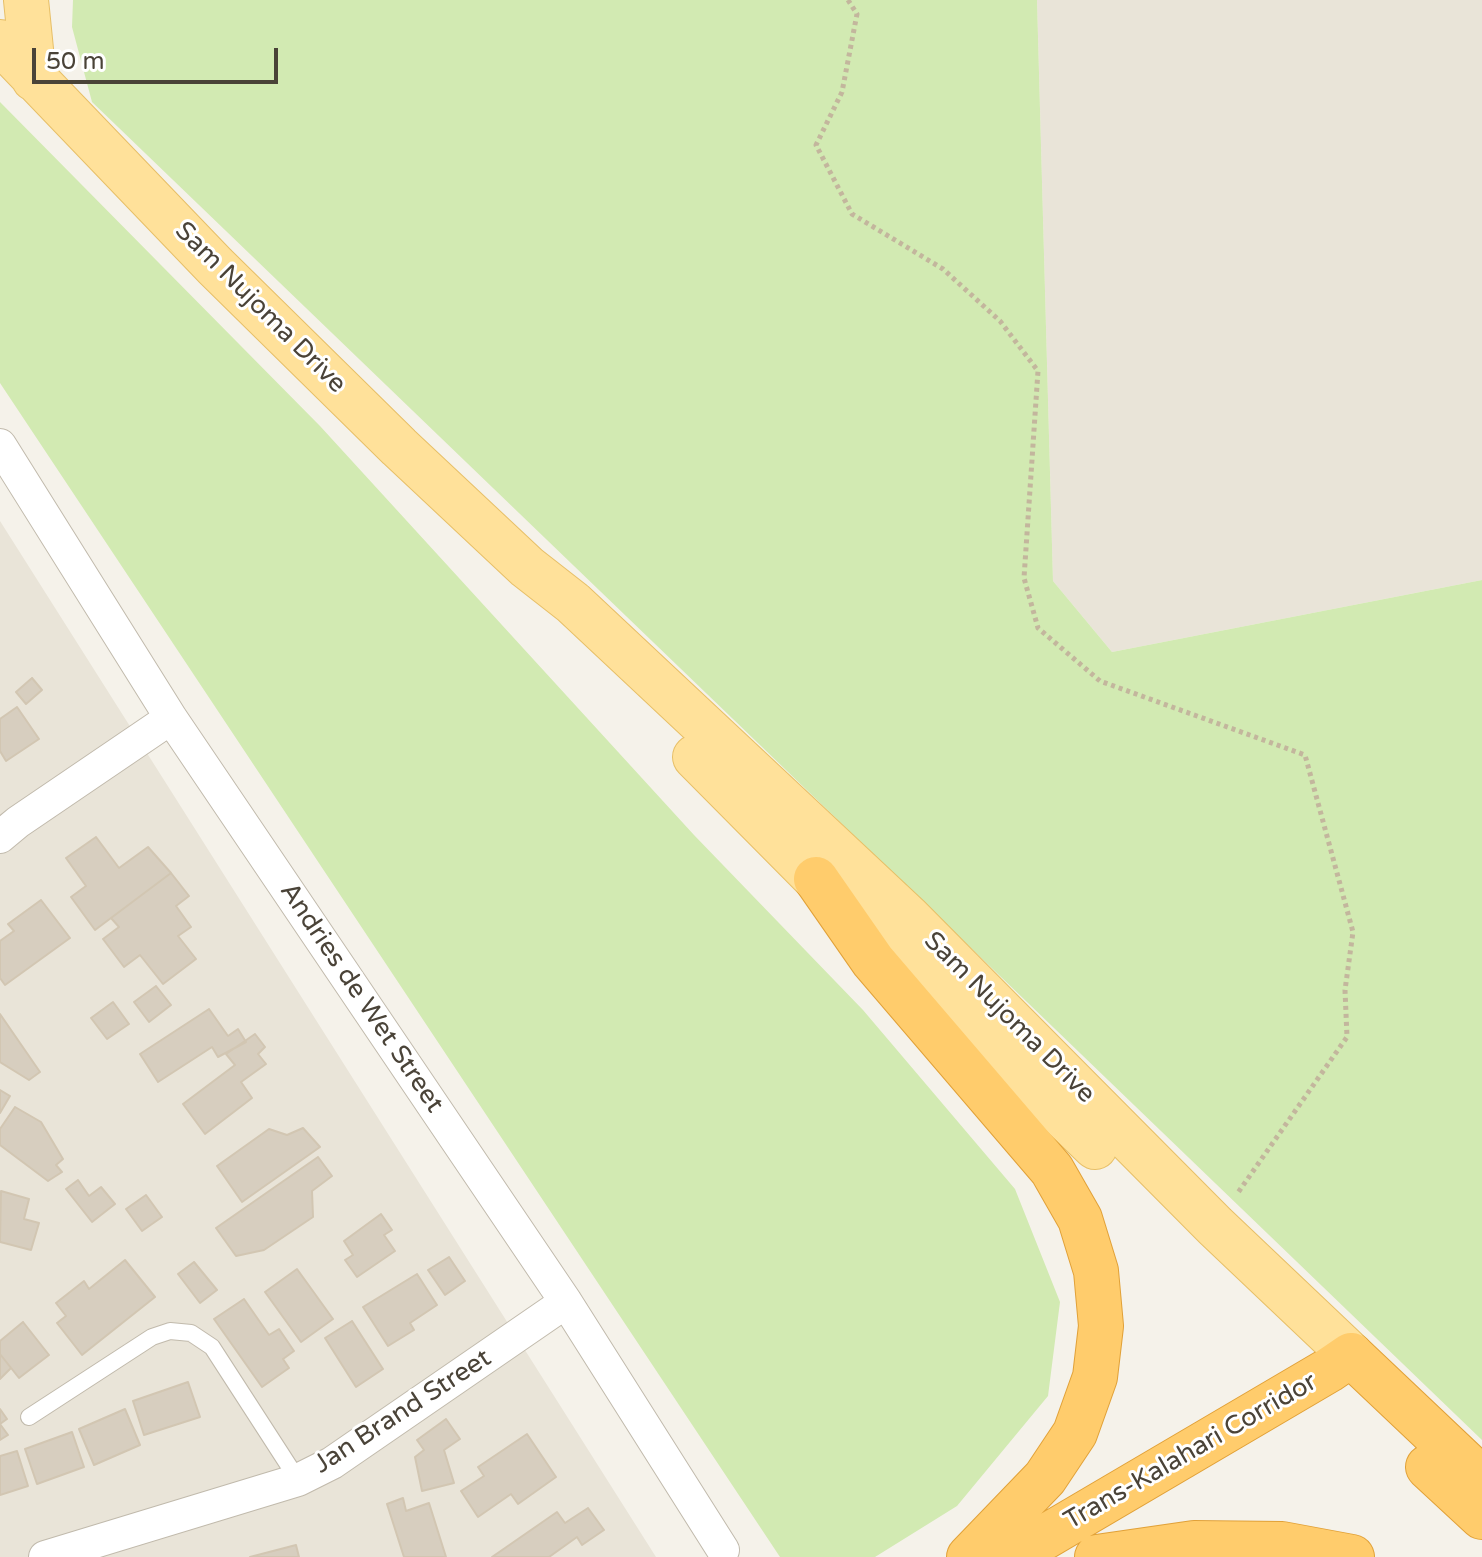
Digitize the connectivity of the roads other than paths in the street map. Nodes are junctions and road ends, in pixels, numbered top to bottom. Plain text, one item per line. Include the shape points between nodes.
1 (26, 0) edge
2 (0, 42) edge
3 (34, 79) junction
4 (0, 445) edge
5 (527, 567) junction
6 (171, 718) junction
7 (0, 837) edge
8 (816, 879) junction
9 (566, 1302) junction
10 (1340, 1362) junction
11 (29, 1417) dead end
12 (1482, 1479) edge
13 (298, 1480) junction
14 (1482, 1517) edge
15 (723, 1550) dead end
16 (45, 1557) edge
17 (969, 1557) edge
18 (1011, 1557) edge
19 (1097, 1557) edge
20 (1352, 1557) edge

1 - 3 main road
2 - 3 main road, Sam Nujoma Drive
3 - 5 main road, Sam Nujoma Drive via 215,266
4 - 6 street, Andries de Wet Street
5 - 8 main road, Sam Nujoma Drive via 582,642
5 - 10 main road, Sam Nujoma Drive via 573,603 908,917 1215,1226
6 - 7 street
6 - 9 street, Andries de Wet Street
8 - 10 main road, Sam Nujoma Drive
8 - 17 highway via 873,961 1052,1170 1080,1219 1096,1271 1101,1326 1095,1377 1075,1433 1045,1478
9 - 13 street, Jan Brand Street via 332,1463
9 - 15 street, Andries de Wet Street
10 - 12 highway, Sam Nujoma Drive
10 - 14 highway
10 - 18 highway, Trans-Kalahari Corridor
11 - 13 lane via 152,1337 170,1331 191,1333 212,1347
13 - 16 street, Jan Brand Street
19 - 20 highway via 1194,1543 1238,1543 1282,1544

